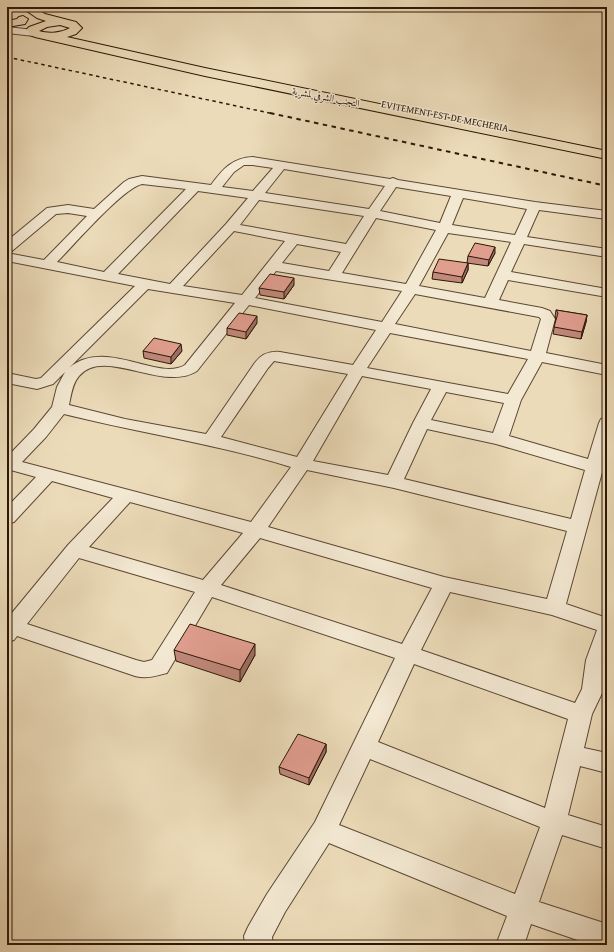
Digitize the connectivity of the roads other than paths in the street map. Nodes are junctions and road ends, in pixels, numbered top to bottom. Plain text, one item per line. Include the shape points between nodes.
1 (26, 7) edge
2 (13, 11) dead end
3 (23, 19) junction
4 (7, 25) edge
5 (71, 26) junction
6 (7, 30) edge
7 (37, 31) junction
8 (607, 148) edge
9 (607, 155) edge
10 (281, 164) junction
11 (393, 182) junction
12 (195, 187) junction
13 (214, 189) junction
14 (459, 193) junction
15 (257, 196) junction
16 (535, 206) junction
17 (97, 213) junction
18 (374, 214) junction
19 (607, 215) edge
20 (231, 226) junction
21 (444, 228) junction
22 (294, 239) junction
23 (519, 239) junction
24 (7, 248) edge
25 (349, 249) junction
26 (607, 254) edge
27 (7, 257) edge
28 (47, 265) junction
29 (273, 266) junction
30 (333, 274) junction
31 (503, 275) junction
32 (107, 277) junction
33 (145, 284) junction
34 (173, 289) junction
35 (410, 290) junction
36 (607, 293) edge
37 (245, 300) junction
38 (490, 303) junction
39 (386, 328) junction
40 (537, 357) junction
41 (607, 370) edge
42 (357, 371) junction
43 (7, 378) edge
44 (441, 386) junction
45 (513, 400) junction
46 (60, 408) junction
47 (421, 423) junction
48 (607, 423) edge
49 (499, 439) junction
50 (211, 440) junction
51 (9, 463) edge
52 (302, 464) junction
53 (594, 467) junction
54 (48, 475) junction
55 (394, 482) junction
56 (126, 495) junction
57 (7, 518) edge
58 (578, 527) junction
59 (256, 530) junction
60 (75, 550) junction
61 (444, 584) junction
62 (207, 588) junction
63 (555, 608) junction
64 (607, 626) edge
65 (10, 631) edge
66 (607, 631) edge
67 (408, 654) junction
68 (600, 690) edge
69 (581, 714) junction
70 (364, 747) junction
71 (571, 754) junction
72 (607, 764) edge
73 (554, 822) junction
74 (324, 830) junction
75 (607, 838) edge
76 (522, 909) junction
77 (607, 937) edge
78 (259, 945) edge
79 (510, 945) edge

1 - 5 highway, EVITEMENT EST DE MECHERIA via 41,16
2 - 3 highway
3 - 4 highway via 21,22
3 - 7 highway
4 - 7 street
5 - 7 highway via 69,33 62,35
5 - 8 highway, EVITEMENT EST DE MECHERIA via 91,39 154,56
6 - 7 street
7 - 9 highway, التجنب الشرقي لمشرية via 212,74
10 - 11 street
10 - 13 street via 240,161
10 - 15 street
11 - 14 street
11 - 18 street
12 - 13 street
12 - 17 street via 137,180
12 - 32 street
13 - 15 street
14 - 16 street
14 - 21 street
15 - 18 street
15 - 20 street
16 - 19 street
16 - 23 street
17 - 24 street via 68,209 52,211
17 - 28 street
18 - 21 street
18 - 25 street
20 - 22 street
20 - 34 street
21 - 23 street
21 - 35 street
22 - 25 street
22 - 29 street
23 - 26 street
23 - 31 street
25 - 30 street
27 - 28 street
28 - 32 street
29 - 30 street
29 - 37 street
30 - 35 street
31 - 36 street
31 - 38 street
32 - 33 street
33 - 34 street
33 - 43 street via 48,381 37,384
34 - 37 street
35 - 38 street
35 - 39 street
37 - 39 street
37 - 46 street via 187,371 170,374 110,362 88,363 73,372 65,386
38 - 40 street via 542,312 547,316 547,325
39 - 40 street
39 - 42 street
40 - 41 street
40 - 45 street
42 - 44 street
42 - 50 street via 285,357 266,358
42 - 52 street
44 - 45 street
44 - 47 street
45 - 49 street
46 - 50 street via 125,424
46 - 51 street
47 - 49 street
47 - 55 street
48 - 53 street
49 - 53 street
50 - 52 street
51 - 54 street
52 - 55 street
52 - 59 street
53 - 58 street
54 - 56 street
54 - 57 street
55 - 58 street
56 - 59 street
56 - 60 street
58 - 63 street
59 - 61 street
59 - 62 street
60 - 62 street
60 - 65 street
61 - 63 street
61 - 67 street
62 - 65 street via 159,668 152,670 135,668
62 - 67 street
63 - 64 street
66 - 68 street via 598,660
67 - 69 street
67 - 70 street
68 - 69 street
69 - 71 street
70 - 73 street
70 - 74 street
71 - 72 street
71 - 73 street
73 - 75 street
73 - 76 street
74 - 76 street
74 - 78 street via 276,903 258,936
76 - 77 street
76 - 79 street

